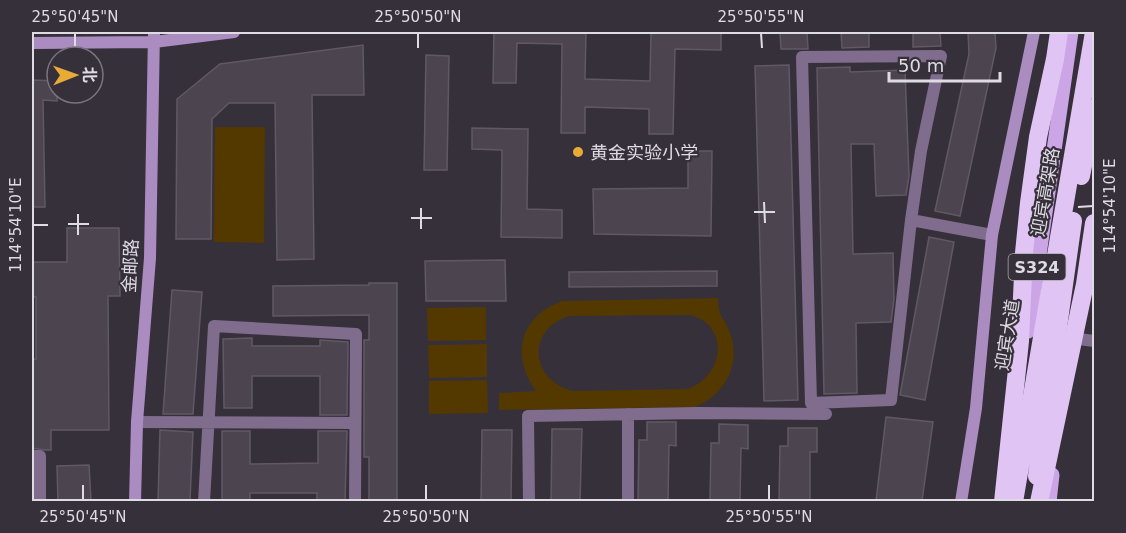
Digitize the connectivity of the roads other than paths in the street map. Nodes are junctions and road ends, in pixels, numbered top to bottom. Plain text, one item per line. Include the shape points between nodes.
1 (234, 32) edge
2 (1034, 32) edge
3 (1059, 32) edge
4 (1071, 32) edge
5 (1094, 32) edge
6 (154, 37) edge
7 (32, 43) edge
8 (1095, 108) edge
9 (910, 220) junction
10 (1095, 222) edge
11 (992, 236) junction
12 (1095, 236) edge
13 (1071, 338) junction
14 (1095, 341) edge
15 (628, 414) junction
16 (826, 414) dead end
17 (137, 422) junction
18 (208, 422) junction
19 (355, 423) junction
20 (32, 456) edge
21 (40, 501) edge
22 (135, 501) edge
23 (204, 501) edge
24 (355, 501) edge
25 (529, 501) edge
26 (628, 501) edge
27 (961, 501) edge
28 (997, 501) edge
29 (1003, 501) edge
30 (1014, 501) edge
31 (1033, 501) edge
32 (1039, 501) edge
33 (1049, 501) edge

1 - 6 street
2 - 11 street
3 - 29 highway, bridge via 1029,203 1020,341
4 - 28 main road, 迎宾大道 / S324 via 1022,369
5 - 30 highway, 迎宾高架路
6 - 7 street
6 - 17 street, 金邮路 via 150,258
8 - 31 highway, 迎宾高架路 via 1075,205
9 - 9 street via 941,56 802,57 812,403 891,400
9 - 11 street
10 - 32 highway, bridge
11 - 27 street via 976,408
12 - 13 main road, S324
13 - 14 street
13 - 33 main road, S324
15 - 16 street
15 - 25 street via 528,416
15 - 26 street
17 - 18 street
17 - 22 street, 金邮路
18 - 19 street
18 - 19 street via 214,326 356,334
18 - 23 street
19 - 24 street
20 - 21 street via 40,456

